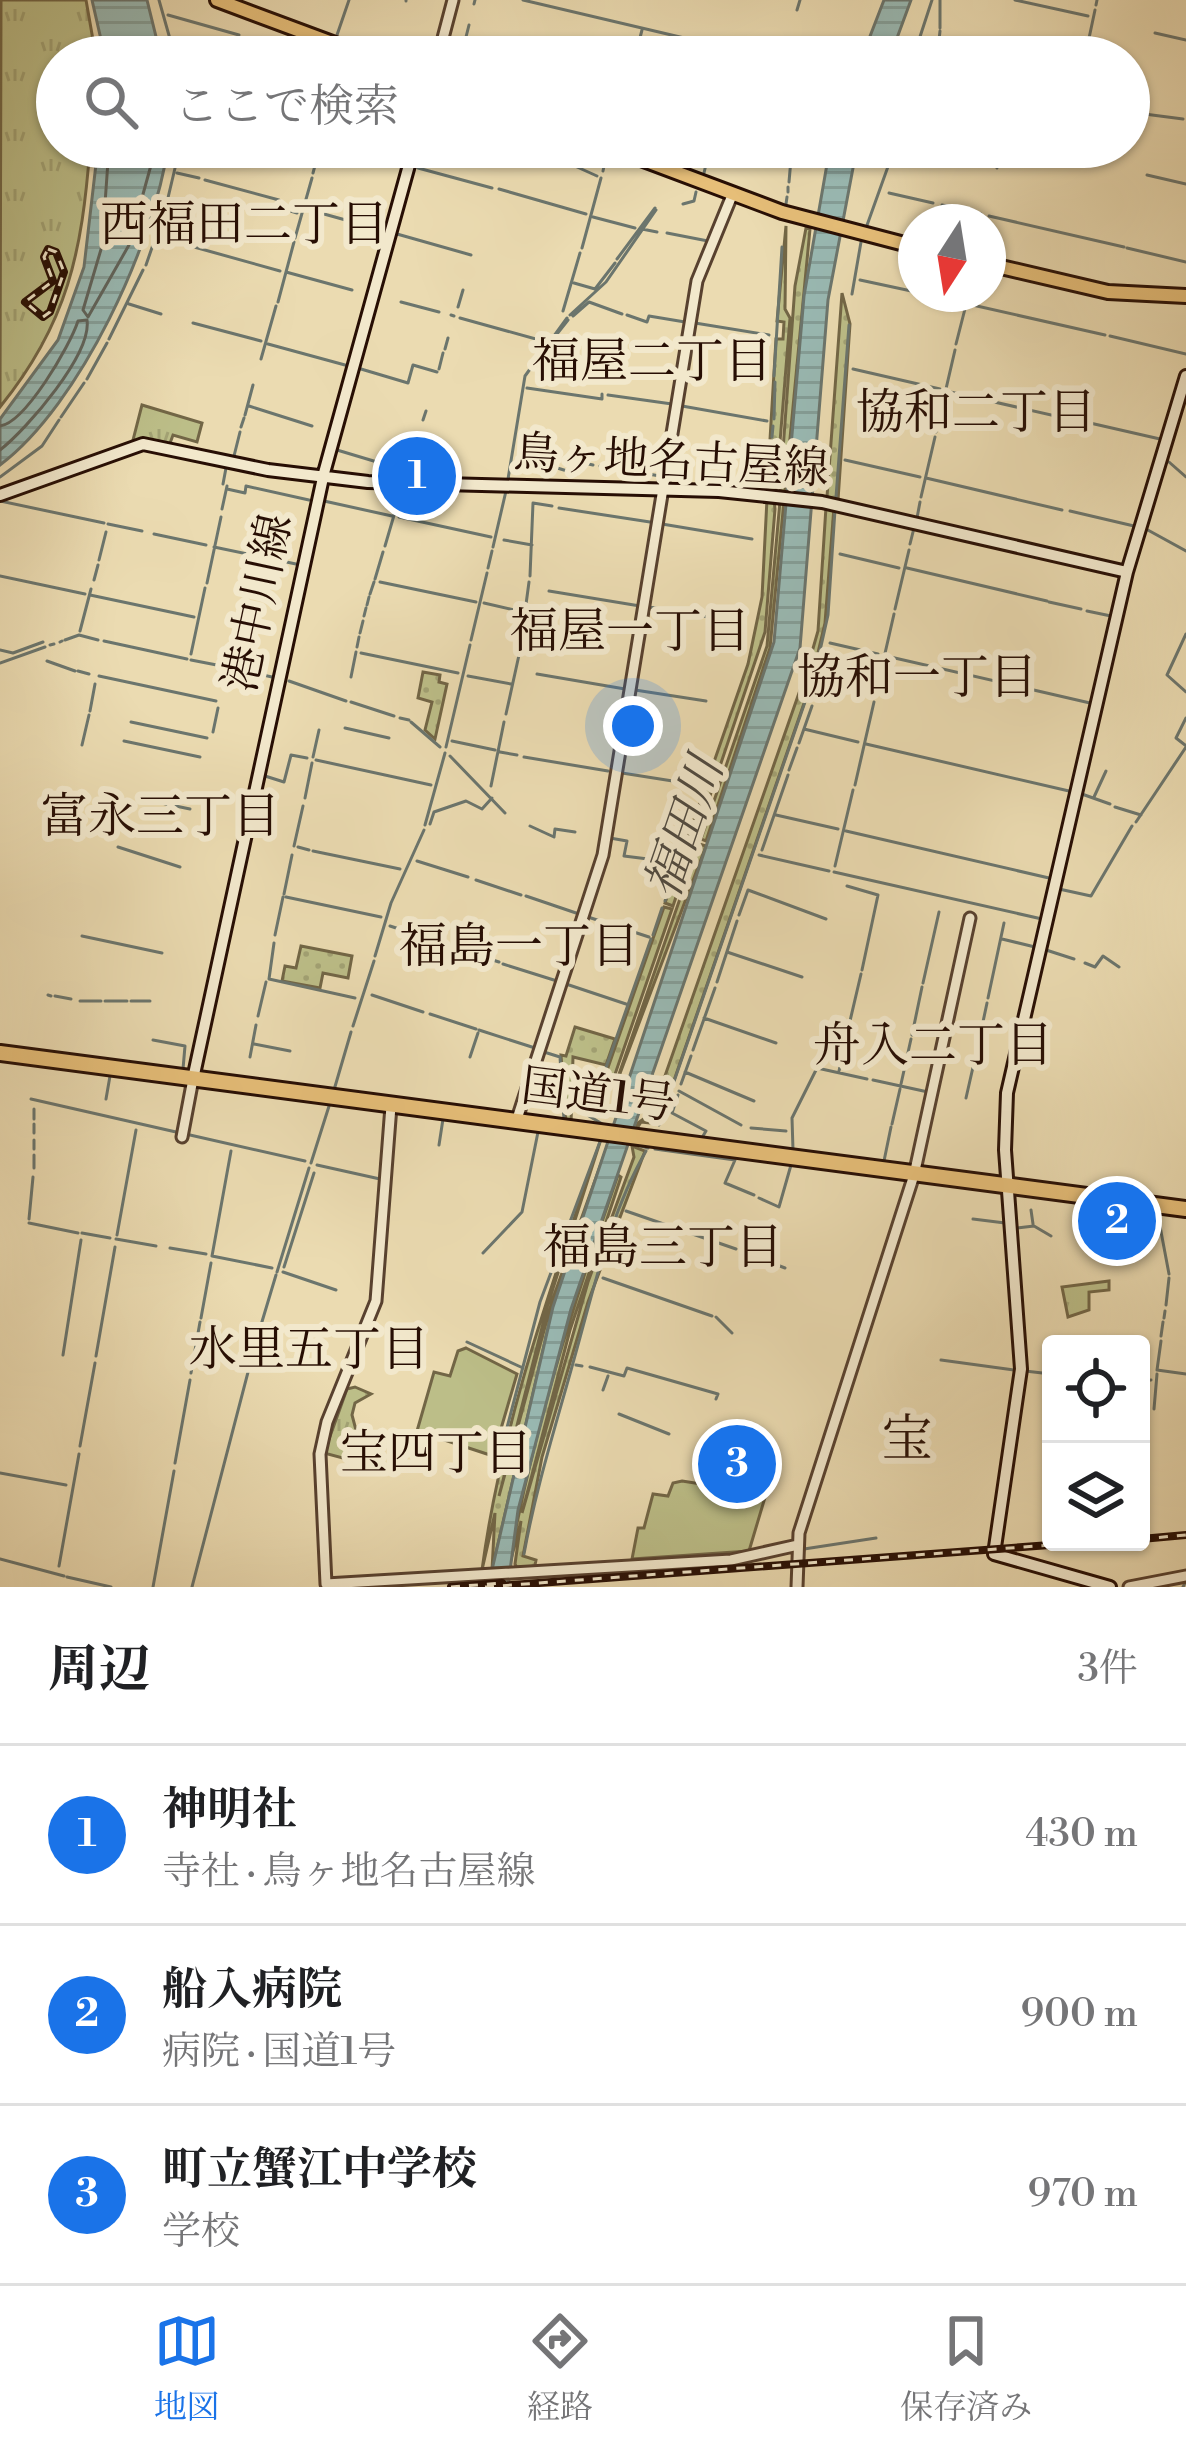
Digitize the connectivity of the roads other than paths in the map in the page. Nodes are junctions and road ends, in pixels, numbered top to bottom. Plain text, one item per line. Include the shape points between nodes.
1 (218, 0) edge
2 (453, 0) edge
3 (314, 36) edge
4 (444, 36) edge
5 (408, 168) edge
6 (666, 168) edge
7 (733, 193) junction
8 (898, 243) edge
9 (1006, 268) edge
10 (1186, 296) edge
11 (1186, 376) edge
12 (324, 472) junction
13 (663, 490) junction
14 (0, 495) edge
15 (1127, 572) junction
16 (970, 918) dead end
17 (0, 1053) edge
18 (194, 1079) junction
19 (391, 1106) junction
20 (516, 1122) junction
21 (182, 1137) dead end
22 (914, 1175) junction
23 (1007, 1187) junction
24 (1186, 1209) edge
25 (798, 1545) junction
26 (1186, 1576) edge
27 (797, 1587) edge
28 (1111, 1587) edge
29 (1129, 1587) edge

1 - 3 main road
2 - 4 street
5 - 12 main road, 港中川線
6 - 7 main road
7 - 8 main road
7 - 13 street via 697,281
9 - 10 main road via 1108,292
11 - 15 main road
12 - 13 main road, 鳥ヶ地名古屋線 via 406,484
12 - 14 main road, 鳥ヶ地名古屋線 via 268,470 137,444
12 - 18 main road, 港中川線
13 - 15 main road, 鳥ヶ地名古屋線 via 822,502
13 - 20 street via 602,858
15 - 23 main road via 1013,1061
16 - 22 street
17 - 18 highway, 国道1号
18 - 19 highway, 国道1号
18 - 21 street
19 - 20 highway, 国道1号
19 - 25 street via 376,1301 320,1454 326,1585 730,1561
20 - 22 highway, 国道1号
22 - 23 highway, 国道1号
22 - 25 street
23 - 24 highway, 国道1号
23 - 28 main road via 1021,1365 994,1554
25 - 27 street
26 - 29 street

